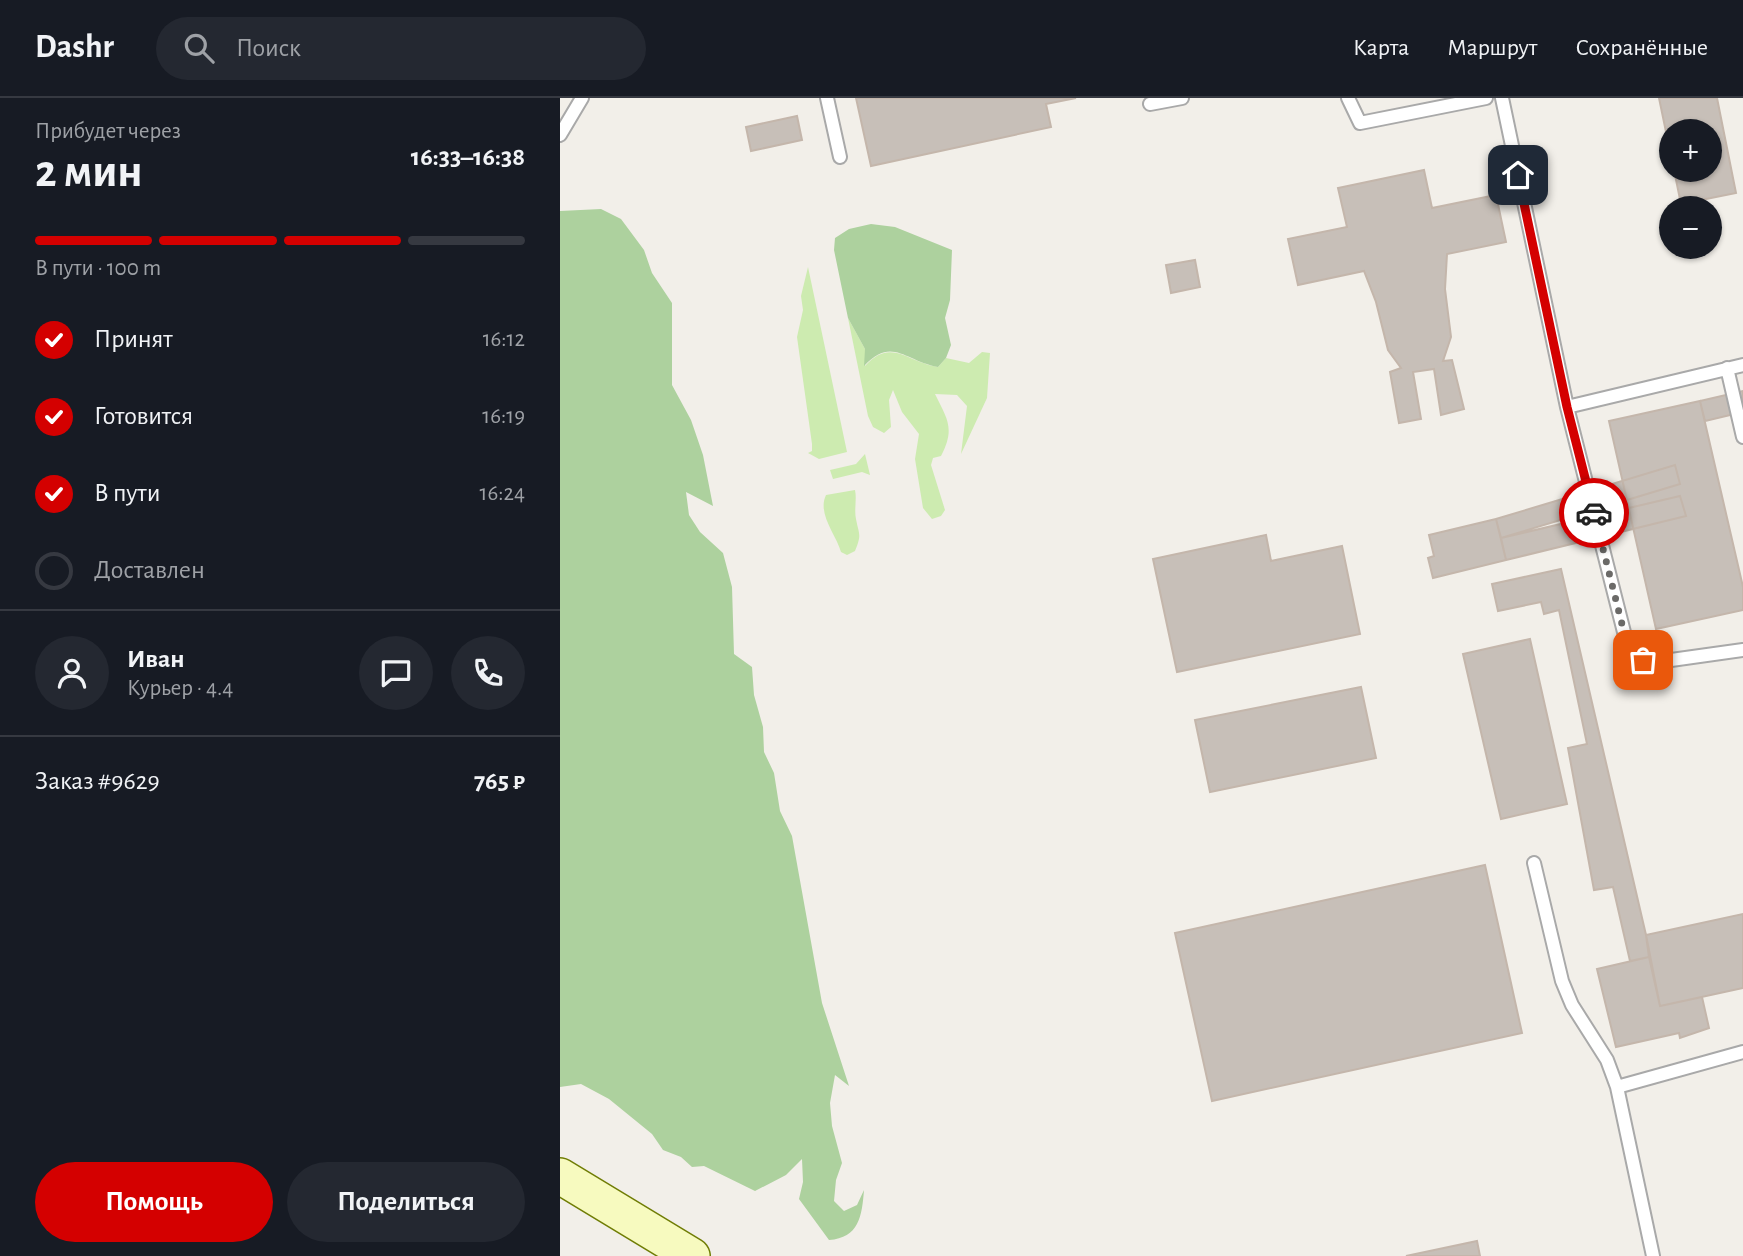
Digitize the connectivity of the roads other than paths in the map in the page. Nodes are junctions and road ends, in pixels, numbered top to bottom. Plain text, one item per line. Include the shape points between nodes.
1 (582, 98) edge
2 (827, 98) edge
3 (1182, 98) edge
4 (1348, 98) edge
5 (1486, 98) edge
6 (1502, 98) edge
7 (1150, 104) dead end
8 (560, 135) edge
9 (840, 157) dead end
10 (1743, 365) edge
11 (1727, 368) junction
12 (1567, 407) junction
13 (1743, 436) edge
14 (1743, 650) edge
15 (1534, 863) dead end
16 (1743, 1052) edge
17 (1617, 1087) junction
18 (560, 1176) edge
19 (692, 1256) edge
20 (1653, 1256) edge

1 - 8 lane
2 - 9 lane
3 - 7 lane
4 - 5 lane via 1360,123
6 - 12 lane
10 - 11 lane
11 - 12 lane
11 - 13 lane
12 - 14 lane via 1627,644 1643,660 1657,662
15 - 17 lane via 1562,981 1607,1060
16 - 17 lane
17 - 20 lane
18 - 19 street

